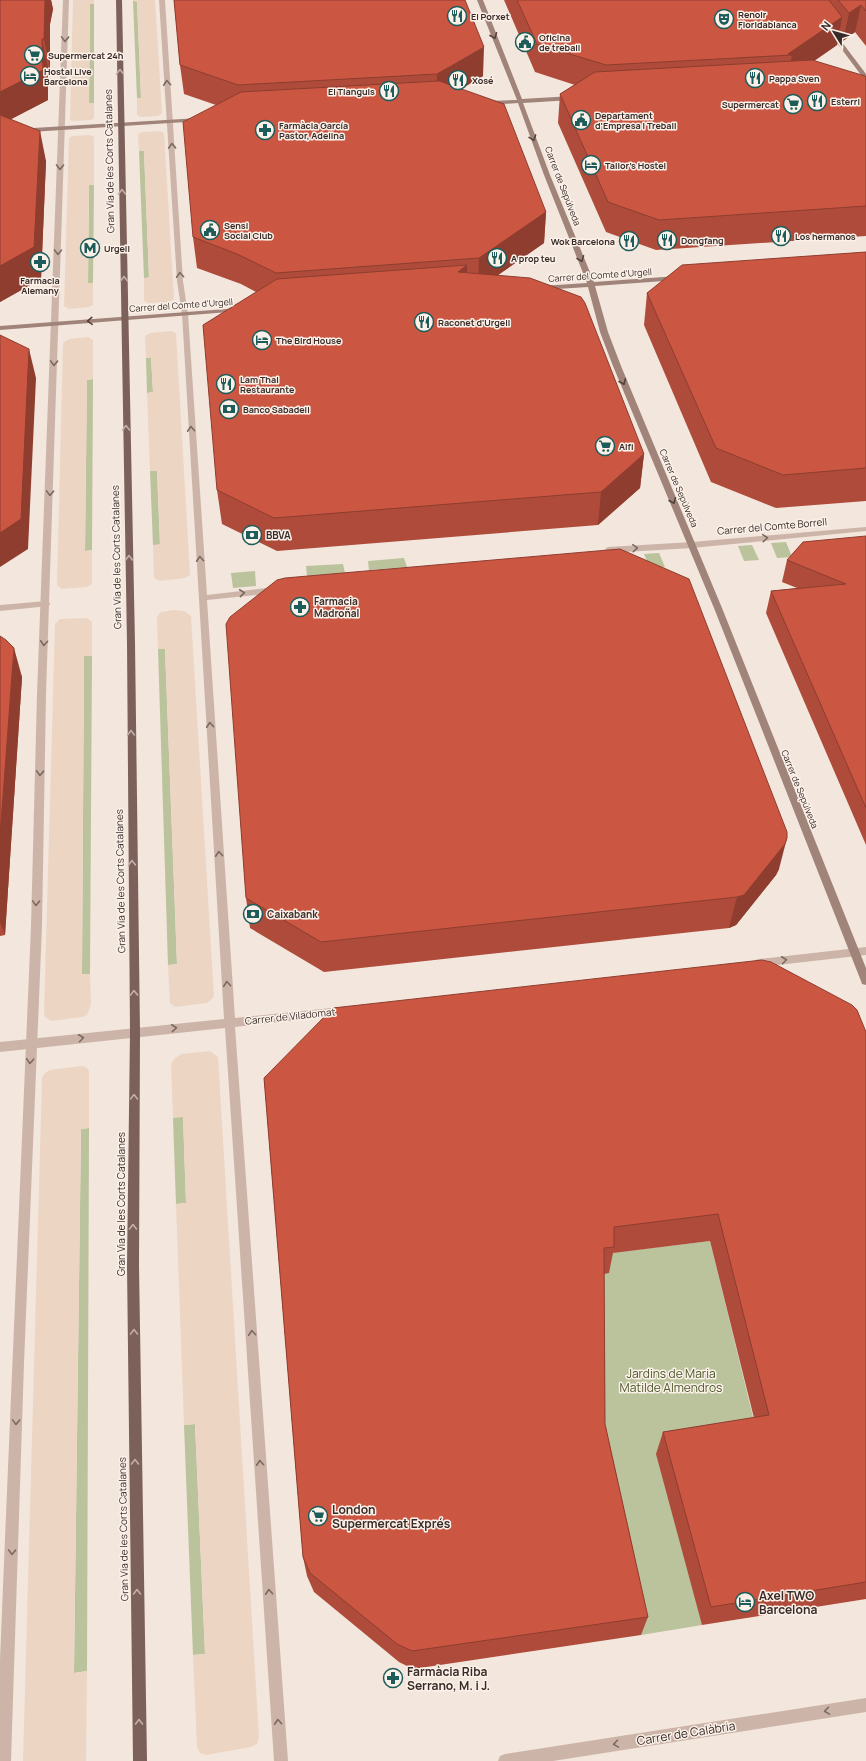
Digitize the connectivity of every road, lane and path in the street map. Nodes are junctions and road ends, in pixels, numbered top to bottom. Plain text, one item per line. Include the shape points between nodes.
1 (66, 0) edge
2 (119, 0) edge
3 (162, 0) edge
4 (480, 0) edge
5 (826, 24) edge
6 (866, 78) edge
7 (866, 82) edge
8 (859, 83) edge
9 (582, 98) edge
10 (520, 101) junction
11 (484, 103) edge
12 (209, 119) edge
13 (171, 122) junction
14 (121, 125) junction
15 (61, 128) junction
16 (0, 132) edge
17 (688, 277) edge
18 (591, 284) junction
19 (532, 288) edge
20 (250, 309) edge
21 (185, 314) junction
22 (125, 318) junction
23 (55, 324) junction
24 (0, 328) edge
25 (866, 528) edge
26 (692, 545) junction
27 (601, 551) edge
28 (287, 589) edge
29 (203, 598) junction
30 (46, 604) junction
31 (0, 608) edge
32 (866, 951) edge
33 (854, 952) junction
34 (747, 964) edge
35 (866, 981) edge
36 (353, 1009) edge
37 (230, 1023) junction
38 (135, 1032) junction
39 (31, 1043) junction
40 (0, 1047) edge
41 (866, 1704) edge
42 (4, 1761) edge
43 (140, 1761) edge
44 (281, 1761) edge
45 (505, 1761) edge

1 -> 15 street
14 -> 2 main road, Gran Via de les Corts Catalanes
13 -> 3 street
4 -> 10 street, Carrer de Sepúlveda
5 - 6 street
7 - 8 street
9 - 10 street
10 - 11 street
10 -> 18 street, Carrer de Sepúlveda
12 - 13 street
13 - 14 street
21 -> 13 street via 180,281
14 - 15 street
22 -> 14 main road, Gran Via de les Corts Catalanes
15 - 16 street
15 -> 23 street
17 - 18 street, Carrer del Comte d'Urgell
18 - 19 street, Carrer del Comte d'Urgell
18 -> 26 street, Carrer de Sepúlveda via 604,332 617,366
20 - 21 street, Carrer del Comte d'Urgell
21 - 22 street, Carrer del Comte d'Urgell
29 -> 21 street
22 -> 23 street, Carrer del Comte d'Urgell
38 -> 22 main road, Gran Via de les Corts Catalanes
23 - 24 street, Carrer del Comte d'Urgell
23 -> 30 street
26 -> 25 street, Carrer del Comte Borrell
27 -> 26 street, Carrer del Comte Borrell
26 - 33 street, Carrer de Sepúlveda
29 -> 28 street
37 -> 29 street
30 - 31 street
30 -> 39 street
32 - 33 street
34 -> 33 street
33 - 35 street, Carrer de Sepúlveda
36 - 37 street, Carrer de Viladomat
38 -> 37 street, Carrer de Viladomat
44 -> 37 street
39 -> 38 street, Carrer de Viladomat
43 -> 38 main road, Gran Via de les Corts Catalanes via 133,1220
39 - 40 street, Carrer de Viladomat
39 -> 42 street
41 -> 45 street, Carrer de Calàbria

